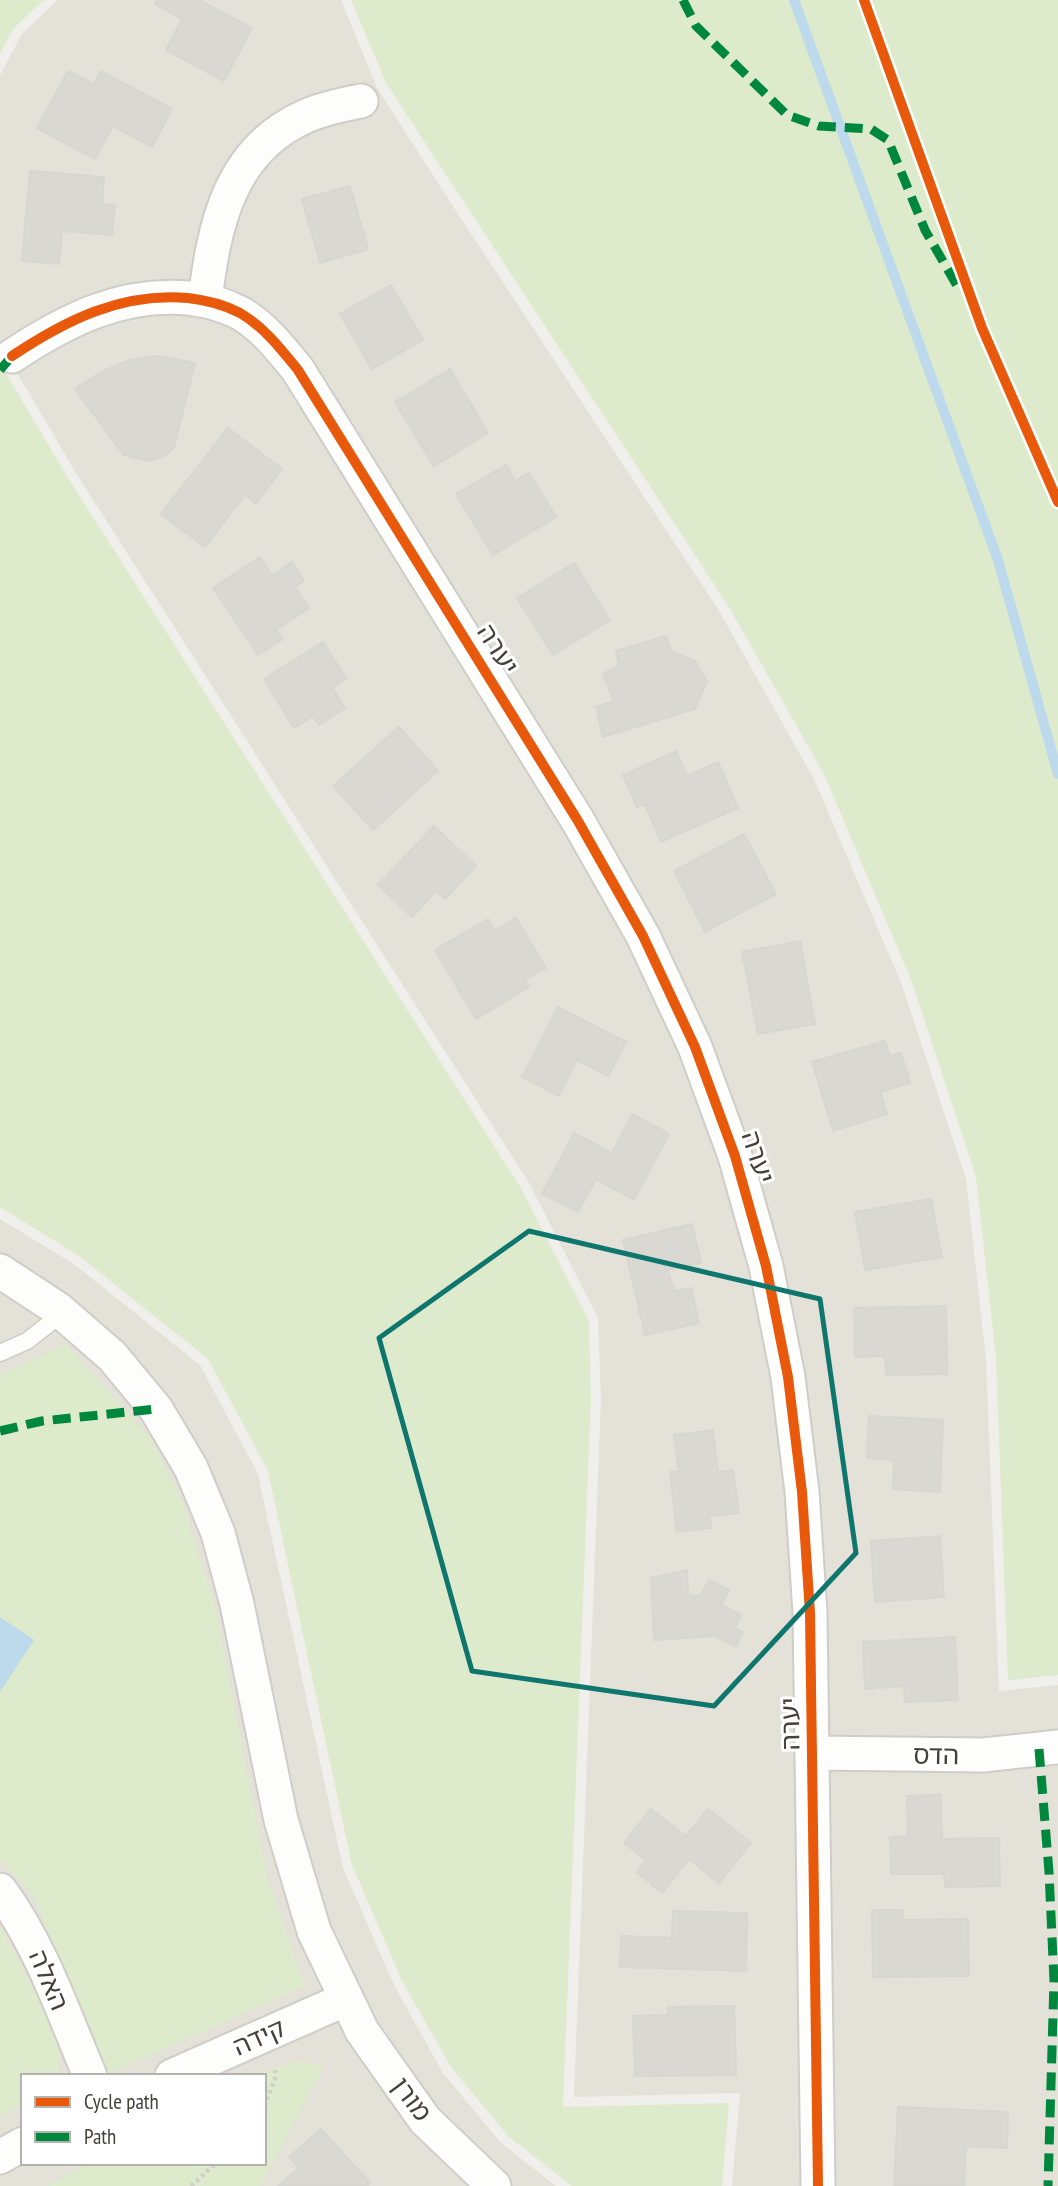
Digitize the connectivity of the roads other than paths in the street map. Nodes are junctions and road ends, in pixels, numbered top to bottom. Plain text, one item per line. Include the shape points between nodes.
1 (361, 101) dead end
2 (205, 300) junction
3 (12, 356) dead end
4 (0, 1271) edge
5 (63, 1313) junction
6 (0, 1353) edge
7 (1058, 1747) edge
8 (813, 1753) junction
9 (0, 1889) edge
10 (346, 1999) junction
11 (89, 2074) edge
12 (177, 2074) edge
13 (21, 2145) edge
14 (0, 2157) edge
15 (494, 2186) edge
16 (818, 2186) edge

1 - 2 street via 306,116 260,145 225,202 212,245
2 - 3 street, יערה via 167,296 128,300 89,312
2 - 8 street, יערה via 239,313 271,336 298,370 579,821 643,936 695,1047 735,1156 766,1266 788,1377 802,1492
4 - 5 street, מורן
5 - 6 lane via 27,1341
5 - 10 street, מורן via 112,1356 156,1409 202,1494 237,1604 281,1820 314,1931
7 - 8 street, הדס via 983,1755
8 - 16 street, יערה
9 - 11 street, האלה via 35,1946
10 - 12 street, קידה
10 - 15 street, מורן via 362,2031 425,2120
13 - 14 street

